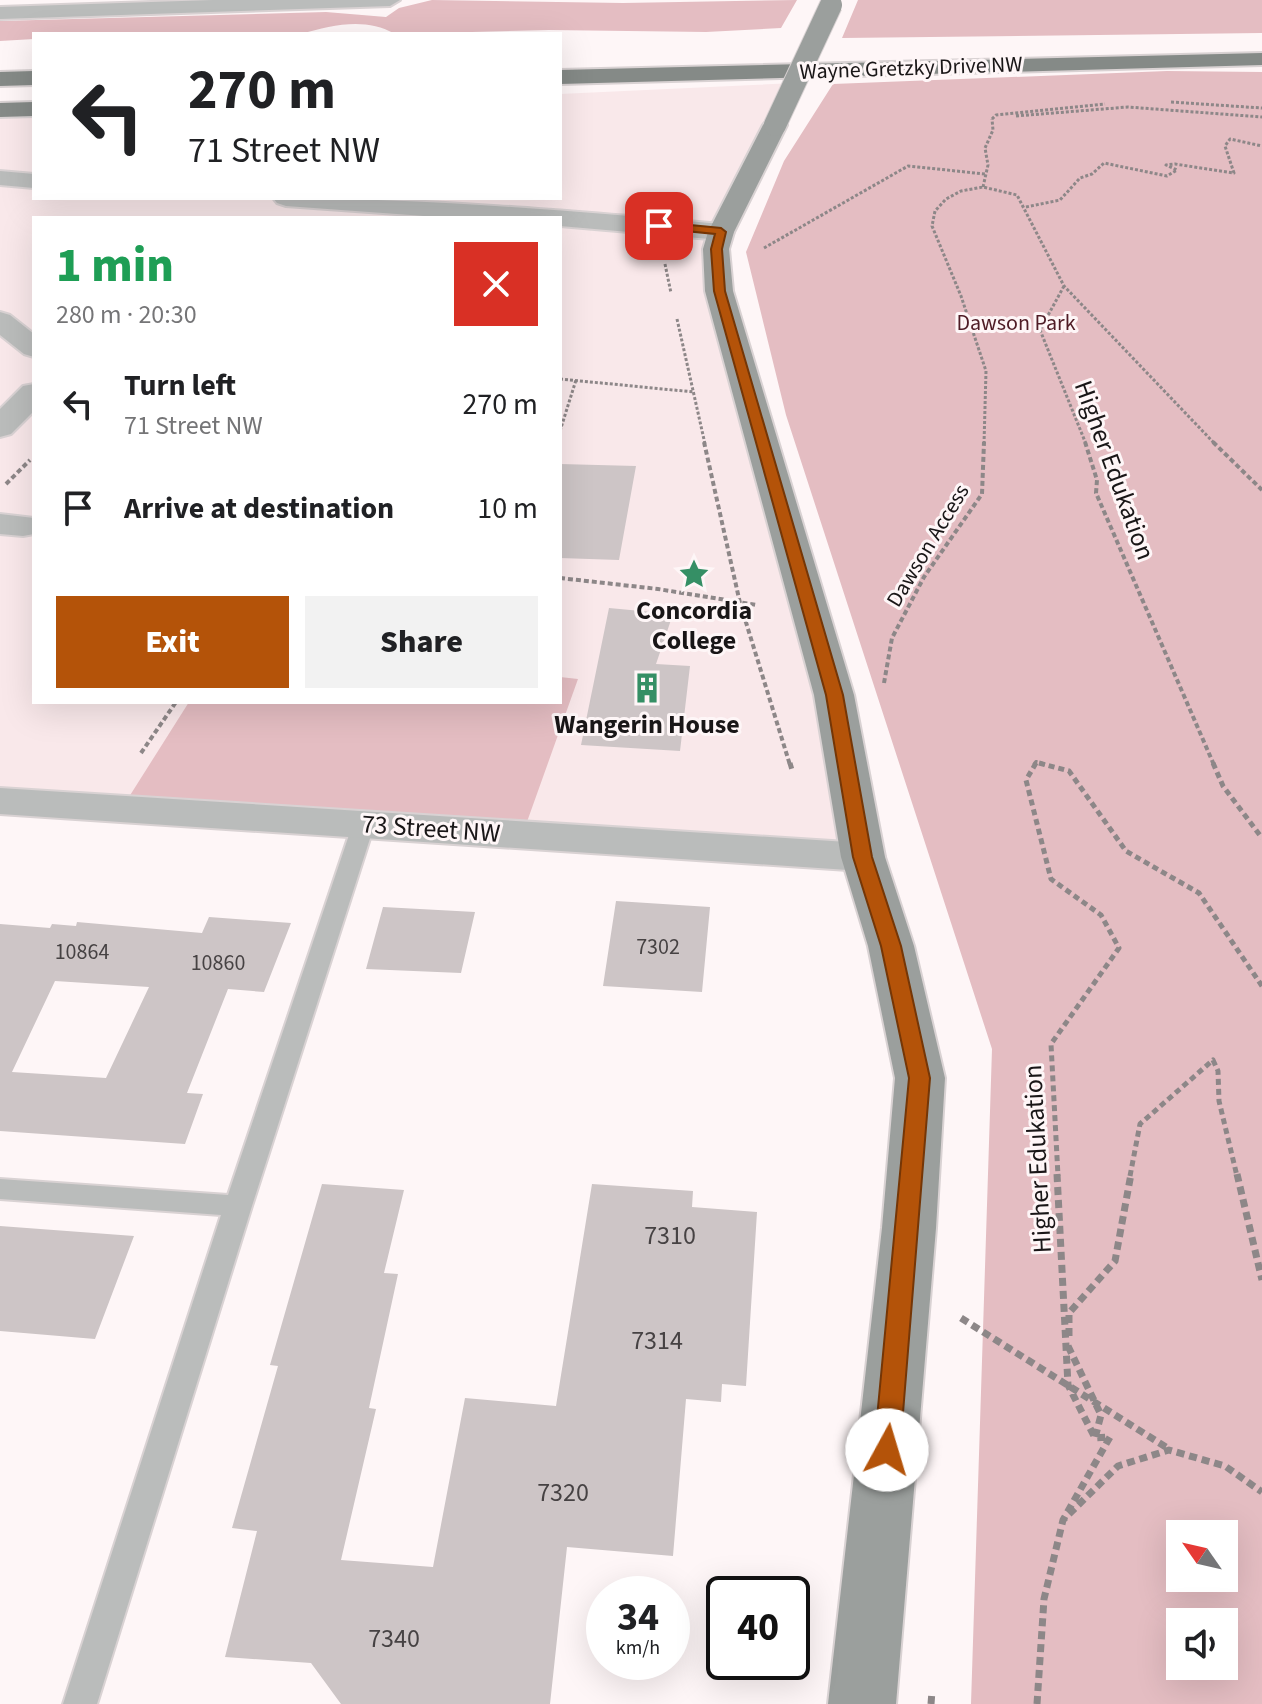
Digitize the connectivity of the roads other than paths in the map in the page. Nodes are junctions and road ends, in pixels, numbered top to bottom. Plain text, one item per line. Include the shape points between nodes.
1 (390, 0) edge
2 (832, 2) edge
3 (202, 4) edge
4 (0, 13) edge
5 (1262, 46) edge
6 (672, 52) dead end
7 (1262, 59) edge
8 (562, 62) edge
9 (777, 63) junction
10 (562, 77) edge
11 (32, 78) edge
12 (0, 79) edge
13 (562, 86) edge
14 (32, 92) edge
15 (0, 93) edge
16 (32, 109) edge
17 (0, 110) edge
18 (0, 178) edge
19 (32, 181) edge
20 (308, 200) edge
21 (472, 215) edge
22 (501, 216) edge
23 (562, 218) edge
24 (721, 232) junction
25 (0, 321) edge
26 (32, 346) edge
27 (32, 395) edge
28 (0, 427) edge
29 (0, 801) edge
30 (364, 823) junction
31 (863, 857) junction
32 (0, 1189) edge
33 (238, 1206) junction
34 (80, 1704) edge
35 (862, 1704) edge

1 - 3 street
2 - 24 street, bridge
3 - 4 street
5 - 9 main road, Wayne Gretzky Drive NW
6 - 9 main road
7 - 9 main road, Wayne Gretzky Drive NW
8 - 9 main road, Wayne Gretzky Drive NW
9 - 10 main road, Wayne Gretzky Drive NW
9 - 13 main road
11 - 12 main road
14 - 15 main road
16 - 17 main road
18 - 19 street
20 - 21 street
21 - 22 street
23 - 24 street
24 - 31 street via 716,249 719,291 834,695
25 - 26 street
27 - 28 street
29 - 30 street, 73 Street NW
30 - 31 street, 73 Street NW
30 - 33 lane
31 - 35 street via 891,946 920,1078
32 - 33 lane
33 - 34 lane

